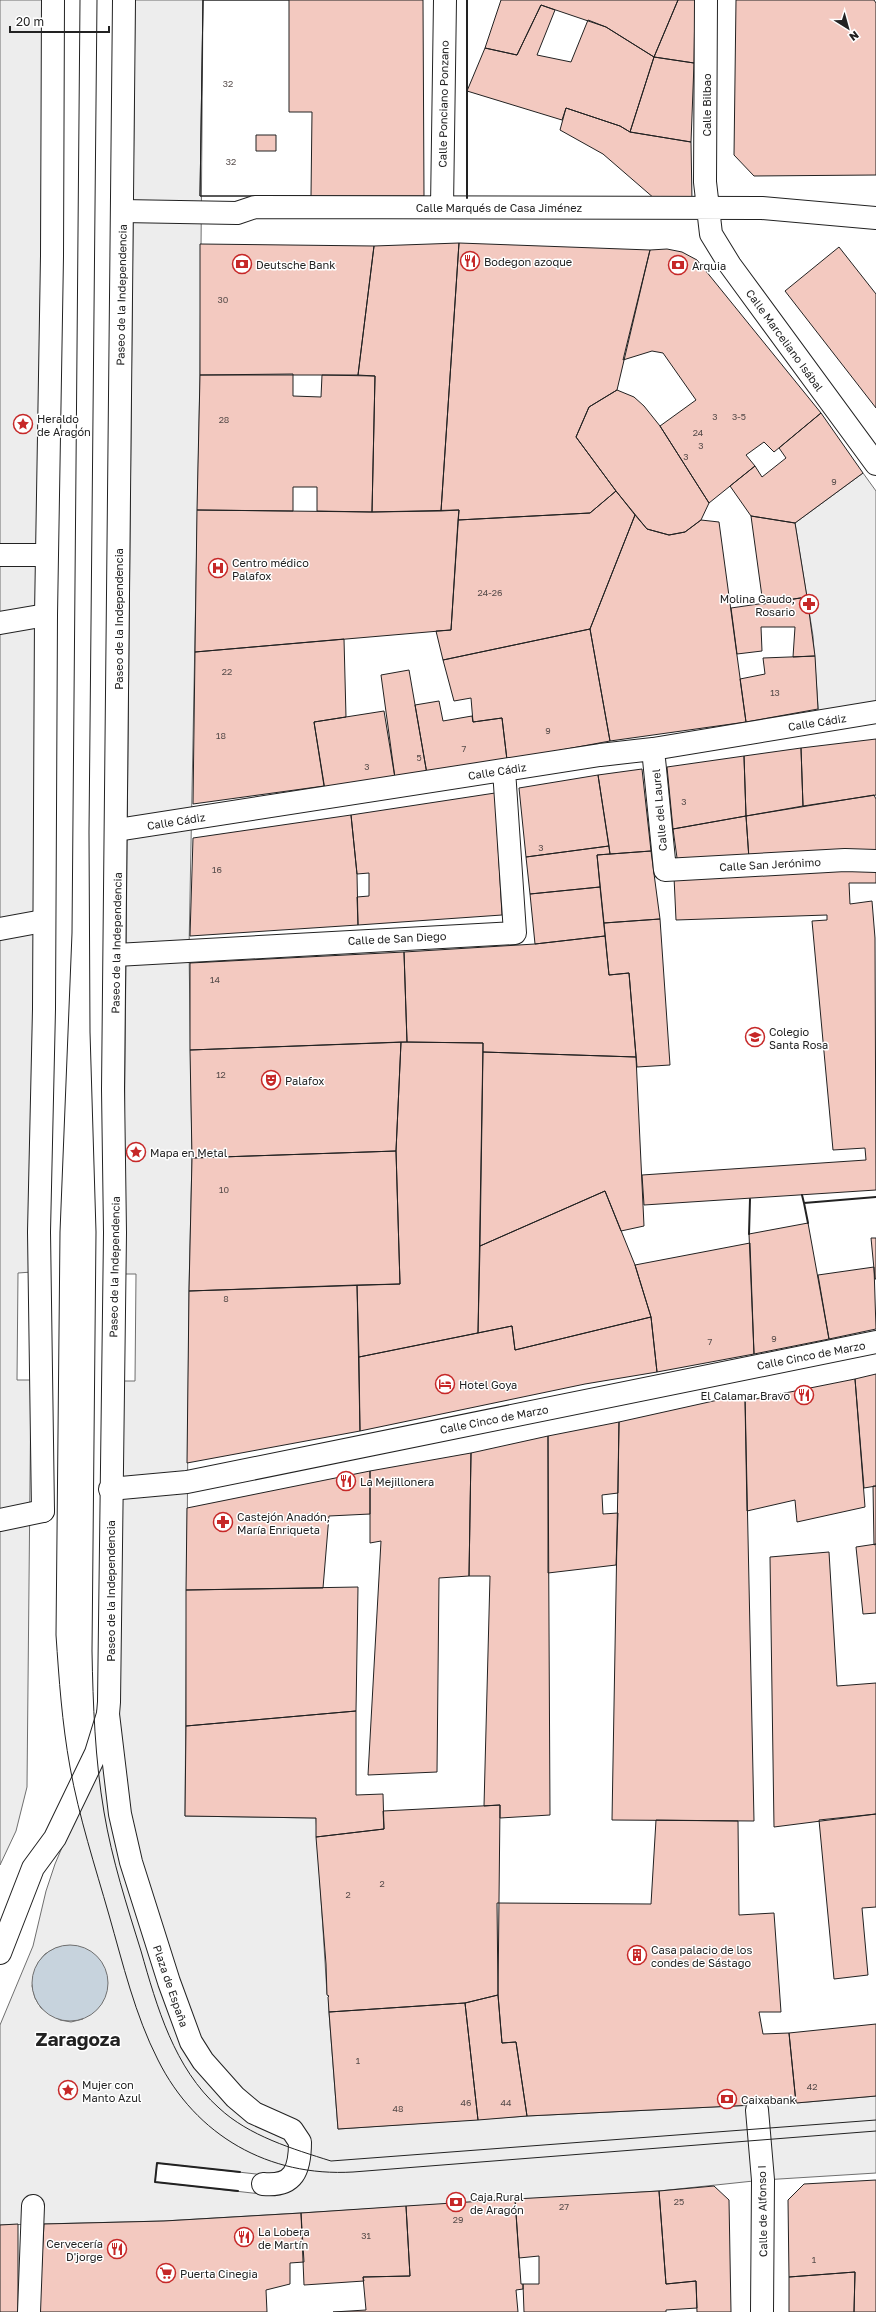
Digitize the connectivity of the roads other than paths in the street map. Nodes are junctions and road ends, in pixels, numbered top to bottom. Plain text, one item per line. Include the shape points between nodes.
1 (53, 0) edge
2 (124, 0) edge
3 (445, 0) edge
4 (706, 0) edge
5 (442, 207) junction
6 (709, 209) junction
7 (122, 211) junction
8 (876, 218) edge
9 (876, 464) edge
10 (38, 554) dead end
11 (0, 555) edge
12 (46, 615) junction
13 (0, 622) edge
14 (876, 712) edge
15 (654, 749) junction
16 (504, 770) junction
17 (117, 830) junction
18 (876, 861) edge
19 (665, 870) joint
20 (43, 921) junction
21 (0, 929) edge
22 (116, 954) junction
23 (876, 1342) edge
24 (110, 1489) junction
25 (0, 1520) edge
26 (108, 1714) junction
27 (0, 1953) edge
28 (757, 2110) dead end
29 (263, 2184) dead end
30 (33, 2206) dead end
31 (29, 2312) edge
32 (762, 2312) edge

1 - 12 street
2 - 7 street, Paseo de la Independencia
3 - 5 street, Calle Ponciano Ponzano
4 - 6 street, Calle Bilbao via 705,182
5 - 6 street, Calle Marqués de Casa Jiménez
5 - 7 street, Calle Marqués de Casa Jiménez via 255,207 237,213
6 - 8 street, Calle Marqués de Casa Jiménez via 762,208 844,213
6 - 9 street, Calle Marceliano Isábal via 712,234 730,265
7 - 17 street, Paseo de la Independencia
10 - 11 street
12 - 13 street
12 - 20 street
14 - 15 street, Calle Cádiz
15 - 16 street, Calle Cádiz
15 - 19 street, Calle del Laurel
16 - 17 street, Calle Cádiz
16 - 22 street, Calle de San Diego via 515,933
17 - 22 street, Paseo de la Independencia
18 - 19 street, Calle San Jerónimo via 845,860
20 - 21 street
20 - 25 street via 39,1232 43,1511
22 - 24 street, Paseo de la Independencia via 115,1233
23 - 24 street, Calle Cinco de Marzo via 187,1482
24 - 26 street, Paseo de la Independencia
26 - 27 street, Paseo de la Independencia via 96,1753 68,1815 33,1868
26 - 29 street, Plaza de España via 120,1814 131,1862 191,2042 203,2061 235,2097 254,2113 292,2130 300,2142 296,2170 292,2178 275,2185
28 - 32 street, Calle de Alfonso I via 763,2180
30 - 31 street

